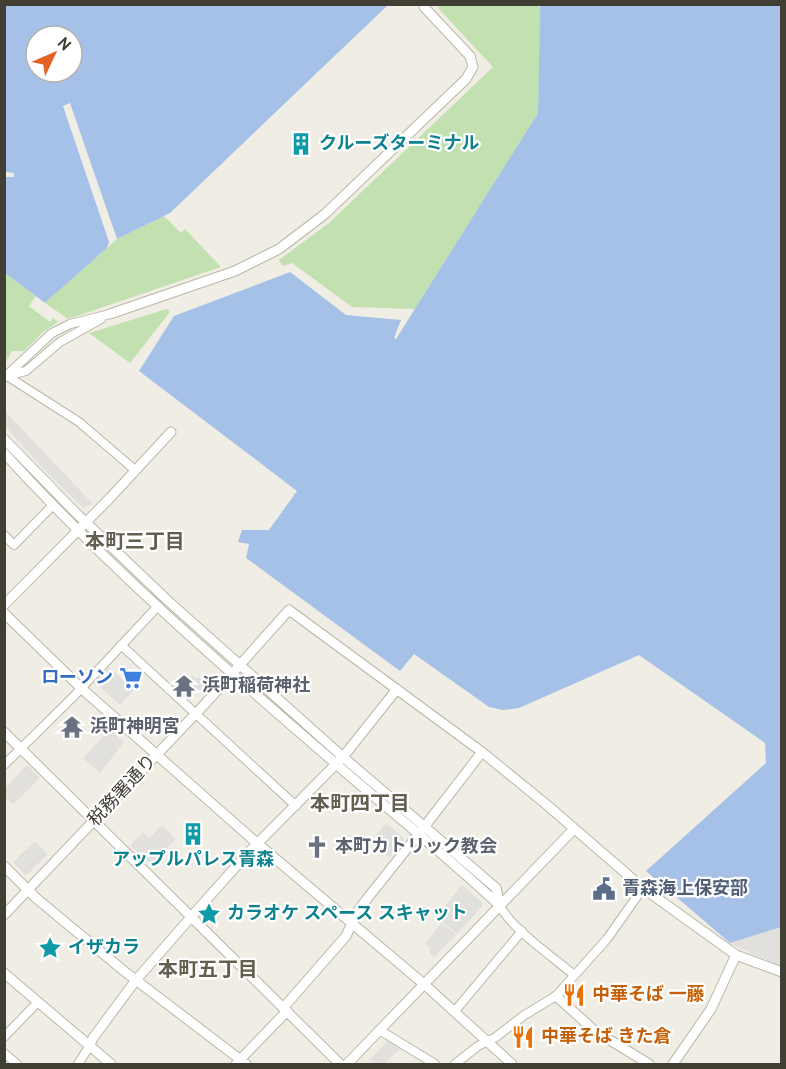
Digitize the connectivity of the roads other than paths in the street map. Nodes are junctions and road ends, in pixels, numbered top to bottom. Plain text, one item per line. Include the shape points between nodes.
1 (423, 7) dead end
2 (110, 314) junction
3 (6, 375) edge
4 (171, 432) dead end
5 (4, 439) edge
6 (4, 453) edge
7 (135, 470) junction
8 (53, 505) junction
9 (82, 526) junction
10 (4, 535) edge
11 (4, 605) edge
12 (158, 606) junction
13 (4, 613) edge
14 (122, 645) junction
15 (236, 670) junction
16 (81, 688) junction
17 (397, 689) junction
18 (196, 714) junction
19 (4, 732) edge
20 (21, 749) junction
21 (482, 752) junction
22 (158, 755) junction
23 (339, 761) junction
24 (4, 765) edge
25 (296, 806) junction
26 (95, 822) junction
27 (425, 826) junction
28 (574, 829) junction
29 (419, 835) junction
30 (258, 844) junction
31 (4, 866) edge
32 (643, 888) junction
33 (29, 890) junction
34 (500, 906) junction
35 (4, 915) edge
36 (192, 916) junction
37 (353, 922) junction
38 (522, 931) junction
39 (736, 955) junction
40 (782, 972) edge
41 (4, 973) edge
42 (574, 975) junction
43 (136, 980) junction
44 (425, 985) junction
45 (556, 996) junction
46 (37, 1003) junction
47 (285, 1009) junction
48 (454, 1011) junction
49 (381, 1030) junction
50 (4, 1037) edge
51 (487, 1041) junction
52 (89, 1047) junction
53 (4, 1053) edge
54 (241, 1063) edge
55 (17, 1065) edge
56 (78, 1065) edge
57 (111, 1065) edge
58 (340, 1065) edge
59 (347, 1065) edge
60 (435, 1065) edge
61 (455, 1065) edge
62 (512, 1065) edge
63 (649, 1065) edge
64 (673, 1065) edge

1 - 2 street via 470,56 473,67 466,79 325,214 279,249 229,274
2 - 3 street via 71,335 26,371
2 - 3 street via 52,333
3 - 7 street via 79,422
4 - 7 street
5 - 9 street
6 - 8 street
7 - 9 street
8 - 9 street
8 - 10 street via 14,545
9 - 11 street
9 - 12 street
9 - 15 street
12 - 14 street
12 - 15 street
13 - 16 street
14 - 16 street
14 - 18 street
15 - 17 street, 税務署通り via 286,611 292,610
15 - 18 street, 税務署通り
15 - 23 street
16 - 20 street
16 - 22 street
17 - 21 street
17 - 23 street
18 - 22 street, 税務署通り
18 - 25 street
19 - 20 street
20 - 24 street
20 - 26 street
21 - 27 street
21 - 28 street
22 - 26 street, 税務署通り
22 - 30 street
23 - 25 street
23 - 27 street
23 - 29 street
25 - 30 street
26 - 33 street, 税務署通り
26 - 36 street
27 - 29 street
27 - 34 street via 496,888
28 - 32 street
28 - 34 street
29 - 34 street
29 - 37 street
30 - 36 street
30 - 37 street
31 - 33 street
32 - 39 street
32 - 42 street via 607,939
33 - 35 street, 税務署通り
33 - 43 street
34 - 38 street
34 - 44 street
36 - 43 street
36 - 47 street
37 - 44 street
37 - 47 street via 346,936
38 - 42 street
38 - 48 street
39 - 40 street
39 - 64 street via 711,1009
41 - 46 street
42 - 45 street
43 - 52 street
43 - 54 street
44 - 48 street
44 - 49 street
45 - 51 street
45 - 63 street via 594,1030
46 - 50 street
46 - 52 street
47 - 54 street
47 - 58 street
48 - 51 street
49 - 59 street
49 - 60 street
51 - 61 street
51 - 62 street
52 - 56 street
52 - 57 street
53 - 55 street

